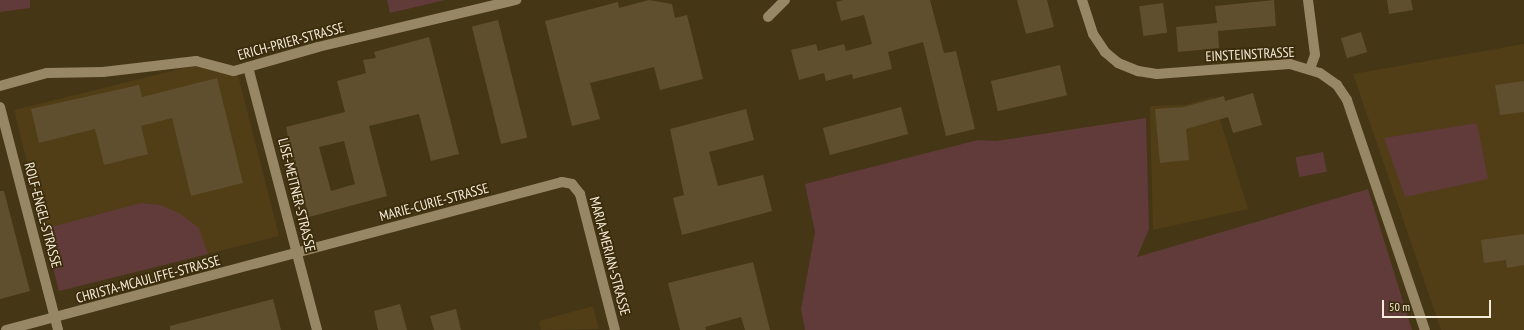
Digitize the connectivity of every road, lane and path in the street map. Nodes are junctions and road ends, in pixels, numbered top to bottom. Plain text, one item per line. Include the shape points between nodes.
1 (516, 0) edge
2 (785, 0) edge
3 (1082, 0) edge
4 (1308, 0) edge
5 (768, 17) dead end
6 (248, 67) junction
7 (1310, 68) junction
8 (0, 86) edge
9 (0, 107) edge
10 (577, 189) joint
11 (297, 254) junction
12 (55, 318) junction
13 (6, 330) edge
14 (58, 330) edge
15 (317, 330) edge
16 (615, 330) edge
17 (1425, 330) edge

1 - 6 street, ERICH-PRIER-STRASSE via 318,47
2 - 5 street
3 - 7 street, EINSTEINSTRASSE via 1092,34 1105,52 1118,63 1138,71 1157,74 1290,64
4 - 7 street via 1315,56
6 - 8 street, ERICH-PRIER-STRASSE via 234,71 196,61 103,72 47,73
6 - 11 street, LISE-MEITNER-STRASSE
7 - 17 street, EINSTEINSTRASSE via 1337,85 1347,100
9 - 12 street, ROLF-ENGEL-STRASSE
10 - 11 street, MARIE-CURIE-STRASSE via 562,182
10 - 16 street, MARIA-MERIAN-STRASSE
11 - 12 street, CHRISTA-MCAULIFFE-STRASSE
11 - 15 street, LISE-MEITNER-STRASSE
12 - 13 street, CHRISTA-MCAULIFFE-STRASSE
12 - 14 street, ROLF-ENGEL-STRASSE

